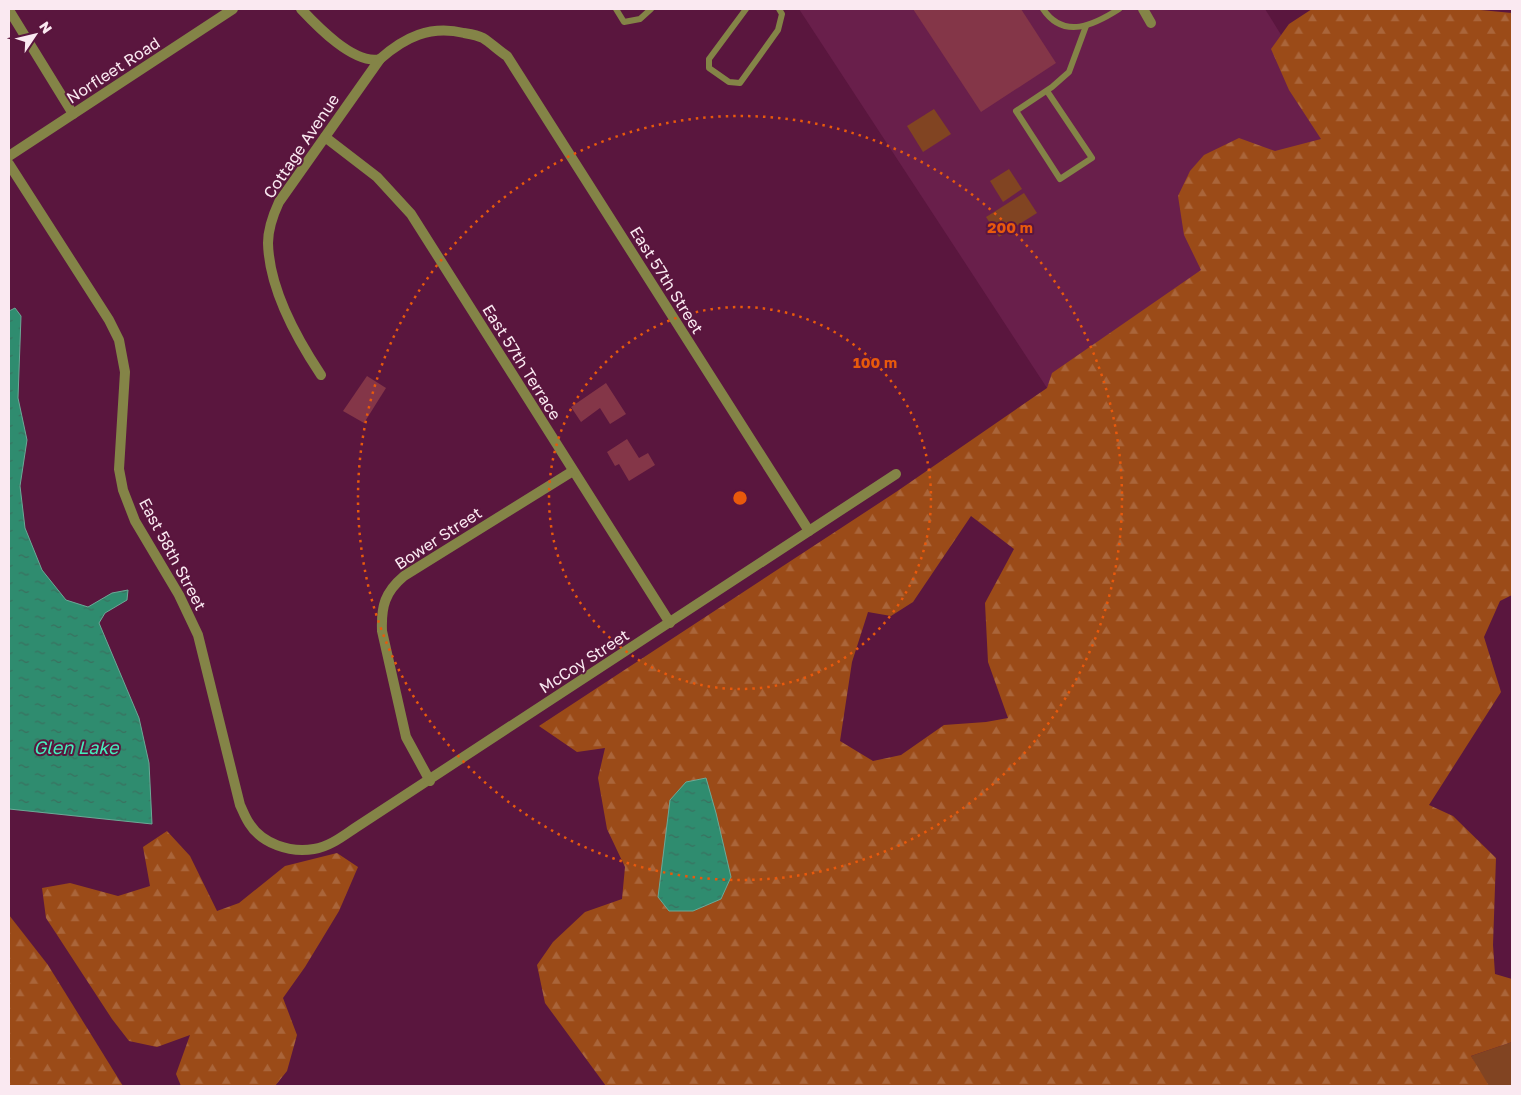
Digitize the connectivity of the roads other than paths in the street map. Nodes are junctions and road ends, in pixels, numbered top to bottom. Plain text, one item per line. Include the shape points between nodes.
1 (233, 9) edge
2 (301, 9) edge
3 (616, 9) edge
4 (651, 9) edge
5 (746, 9) edge
6 (779, 9) edge
7 (1043, 9) edge
8 (1118, 9) edge
9 (1143, 9) edge
10 (9, 10) edge
11 (1151, 23) dead end
12 (1086, 26) junction
13 (496, 48) joint
14 (380, 59) junction
15 (1047, 91) junction
16 (73, 114) junction
17 (325, 137) junction
18 (9, 156) edge
19 (9, 164) edge
20 (321, 375) dead end
21 (573, 471) junction
22 (896, 474) dead end
23 (809, 531) junction
24 (670, 622) junction
25 (430, 781) junction
26 (280, 846) joint

1 - 16 street, Norfleet Road
2 - 14 street via 326,36 360,57 371,61
3 - 4 lane via 624,22 640,19
5 - 6 lane via 709,59 709,68 729,82 740,83 778,30 782,14
7 - 12 lane via 1063,27
8 - 12 lane
9 - 11 street
10 - 16 street
12 - 15 lane via 1069,72
13 - 14 street, Cottage Avenue via 474,35 450,30 428,32 410,38
13 - 23 street, East 57th Street via 513,65
14 - 17 street, Cottage Avenue
15 - 15 lane via 1016,111 1060,179 1092,158
16 - 18 street, Norfleet Road
17 - 20 street, Cottage Avenue via 279,202 268,243 284,309
17 - 21 street, East 57th Terrace via 377,177 411,214
19 - 26 street, East 58th Street via 119,340 125,372 119,469 124,490 135,521 179,595 198,635 240,805 249,824 260,836
21 - 24 street, East 57th Terrace
21 - 25 street, Bower Street via 404,576 386,597 381,613 382,630 406,737
22 - 23 street, McCoy Street
23 - 24 street, McCoy Street
24 - 25 street, McCoy Street
25 - 26 street, McCoy Street via 330,844 292,850

